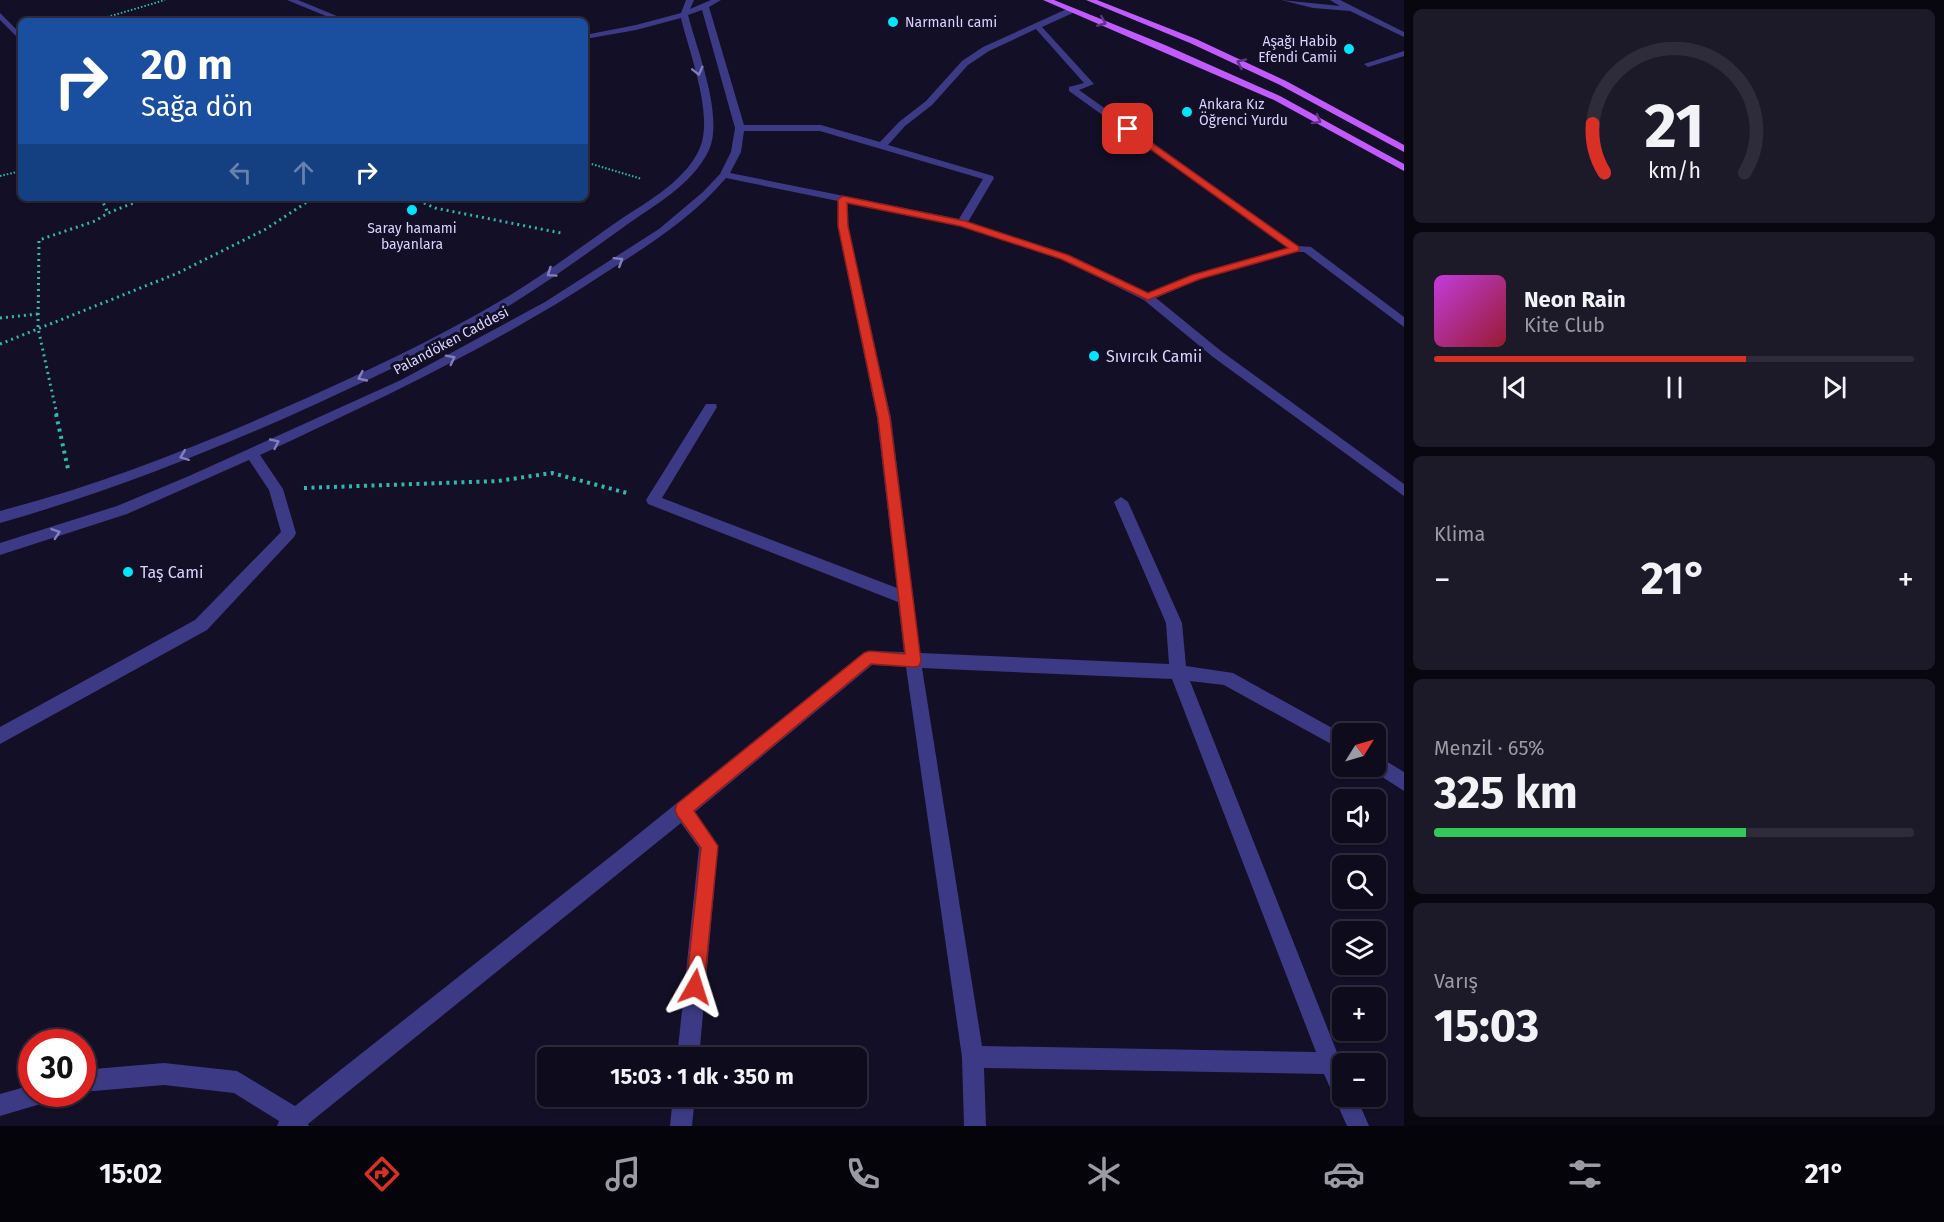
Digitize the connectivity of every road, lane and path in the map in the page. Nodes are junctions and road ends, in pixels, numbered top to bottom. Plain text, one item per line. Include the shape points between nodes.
1 (165, 0) edge
2 (291, 0) edge
3 (318, 0) edge
4 (690, 0) edge
5 (717, 0) edge
6 (1047, 0) edge
7 (1090, 0) edge
8 (1285, 0) edge
9 (1334, 0) edge
10 (304, 5) junction
11 (705, 6) junction
12 (682, 9) junction
13 (1072, 10) junction
14 (1354, 10) junction
15 (650, 14) dead end
16 (0, 15) edge
17 (104, 18) edge
18 (337, 18) edge
19 (1037, 26) junction
20 (588, 34) edge
21 (588, 35) edge
22 (1404, 35) edge
23 (18, 36) edge
24 (1404, 52) edge
25 (1368, 64) dead end
26 (740, 128) junction
27 (882, 146) junction
28 (1404, 149) edge
29 (588, 163) edge
30 (1404, 168) edge
31 (18, 172) edge
32 (724, 174) junction
33 (0, 176) edge
34 (671, 187) junction
35 (843, 199) junction
36 (102, 201) edge
37 (138, 201) edge
38 (308, 201) edge
39 (420, 201) edge
40 (108, 213) junction
41 (962, 224) junction
42 (598, 241) junction
43 (1296, 249) junction
44 (1148, 297) junction
45 (38, 314) junction
46 (0, 318) edge
47 (1404, 322) edge
48 (38, 328) junction
49 (0, 344) edge
50 (711, 407) dead end
51 (252, 454) junction
52 (276, 489) junction
53 (1404, 491) edge
54 (74, 496) junction
55 (653, 500) junction
56 (1121, 502) dead end
57 (0, 518) edge
58 (0, 549) edge
59 (906, 598) junction
60 (914, 661) junction
61 (1178, 672) junction
62 (0, 736) edge
63 (1332, 736) edge
64 (1386, 770) edge
65 (1404, 782) edge
66 (683, 810) junction
67 (689, 1047) edge
68 (973, 1057) junction
69 (1331, 1063) joint
70 (96, 1080) edge
71 (18, 1100) edge
72 (0, 1105) edge
73 (683, 1107) edge
74 (1350, 1107) edge
75 (294, 1124) edge
76 (681, 1126) edge
77 (975, 1126) edge
78 (1358, 1126) edge

1 - 17 path
2 - 10 street
3 - 10 street
4 - 12 street
5 - 11 street
6 - 13 main road
28 -> 7 main road via 1283,83 1193,41
8 - 14 street
9 - 14 street
10 - 18 street
11 - 12 street
11 - 26 street, Palandöken Caddesi
12 - 21 street via 630,30
12 -> 34 street, Palandöken Caddesi via 710,125 706,147 698,161
13 - 19 street
13 -> 30 main road via 1277,98
14 - 22 street
15 - 20 street
16 - 23 street
19 - 27 street via 965,63
19 - 43 street via 1090,84 1072,89
24 - 25 street
26 - 27 street via 820,128
26 - 32 street, Palandöken Caddesi via 736,152
27 - 41 street via 988,178
29 - 34 path
31 - 33 path
32 - 35 street
51 -> 32 street, Palandöken Caddesi via 405,383 549,305 663,231 707,194
34 - 42 street, Palandöken Caddesi
35 - 41 street
35 - 59 street via 843,226 884,418
36 - 40 path
37 - 40 path
38 - 48 path via 266,229 188,269
39 - 42 path via 435,208
40 - 45 path via 39,240
41 - 44 street via 1065,257
42 -> 54 street, Palandöken Caddesi via 496,308 370,374 191,454
43 - 44 street via 1196,277
43 - 47 street via 1307,249
44 - 53 street via 1217,354
45 - 46 path
45 - 48 path
48 - 49 path
48 - 54 path
50 - 55 street
51 - 52 street
58 -> 51 street, Palandöken Caddesi via 122,510
52 - 55 path via 498,480 552,473
52 - 62 street via 289,533 201,625
54 - 57 street, Palandöken Caddesi
55 - 59 street
56 - 61 street via 1174,623
59 - 60 street
60 - 61 street
60 - 66 street via 869,658
60 - 68 street
61 - 63 street via 1227,678
61 - 69 street
64 - 65 street
66 - 67 street via 710,846
66 - 75 street
68 - 69 street
68 - 77 street
70 - 75 street via 164,1074 237,1082
71 - 72 street
73 - 76 street
74 - 78 street

